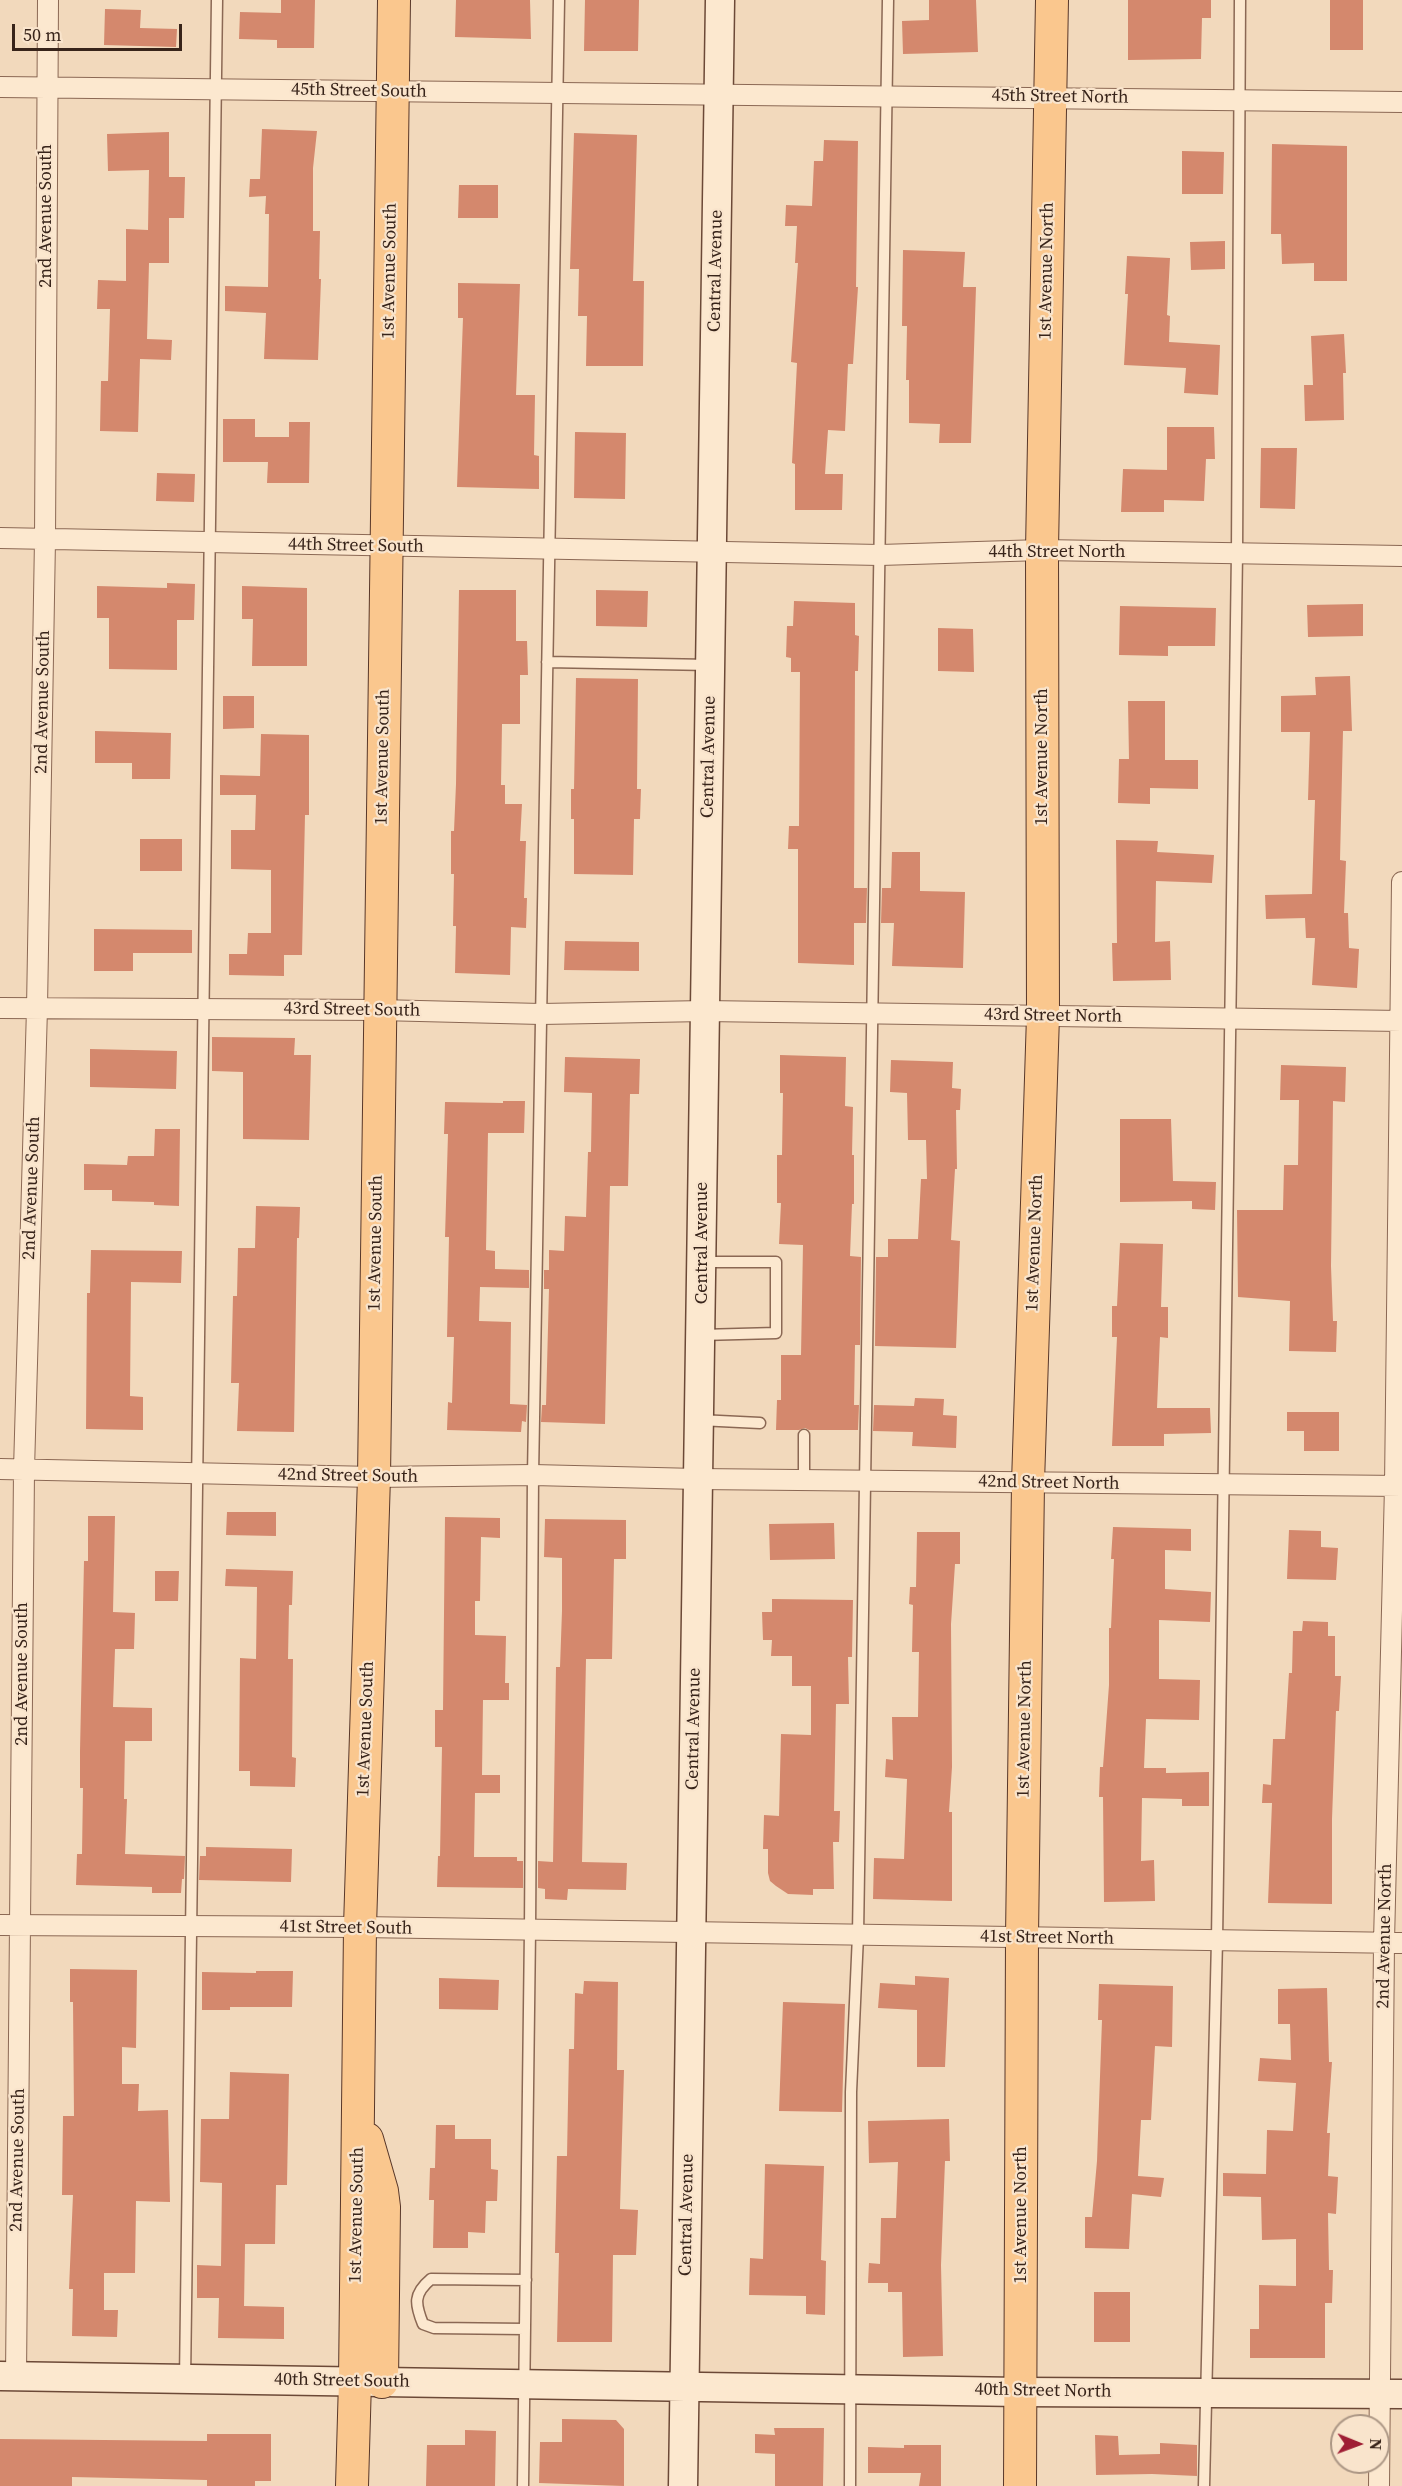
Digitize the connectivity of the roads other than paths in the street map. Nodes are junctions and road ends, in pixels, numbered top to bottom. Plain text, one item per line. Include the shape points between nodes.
1 (48, 0) edge
2 (217, 0) edge
3 (394, 0) edge
4 (559, 0) edge
5 (720, 0) edge
6 (888, 0) edge
7 (1052, 0) edge
8 (1240, 0) edge
9 (0, 87) edge
10 (46, 87) junction
11 (216, 89) junction
12 (393, 92) junction
13 (557, 93) junction
14 (718, 95) junction
15 (886, 96) junction
16 (1050, 96) junction
17 (1238, 99) junction
18 (1402, 102) edge
19 (0, 538) edge
20 (45, 539) junction
21 (210, 542) junction
22 (386, 546) junction
23 (549, 550) junction
24 (1042, 550) junction
25 (712, 551) junction
26 (1237, 553) junction
27 (880, 555) junction
28 (1402, 556) edge
29 (547, 662) junction
30 (710, 664) junction
31 (1402, 882) edge
32 (0, 1008) edge
33 (37, 1008) junction
34 (203, 1009) junction
35 (379, 1010) junction
36 (705, 1011) junction
37 (872, 1013) junction
38 (541, 1014) junction
39 (1043, 1016) junction
40 (1230, 1019) junction
41 (1401, 1021) edge
42 (701, 1262) junction
43 (701, 1335) junction
44 (699, 1420) junction
45 (760, 1423) dead end
46 (804, 1436) dead end
47 (0, 1469) edge
48 (24, 1470) junction
49 (197, 1473) junction
50 (533, 1475) junction
51 (374, 1478) junction
52 (697, 1479) junction
53 (804, 1479) junction
54 (865, 1480) junction
55 (1028, 1483) junction
56 (1223, 1485) junction
57 (1398, 1486) edge
58 (0, 1925) edge
59 (21, 1926) junction
60 (191, 1927) junction
61 (360, 1927) junction
62 (530, 1930) junction
63 (691, 1933) junction
64 (858, 1935) junction
65 (1022, 1937) junction
66 (1217, 1940) junction
67 (1393, 1942) edge
68 (526, 2280) junction
69 (525, 2329) junction
70 (8, 2376) edge
71 (185, 2379) junction
72 (369, 2381) junction
73 (524, 2383) junction
74 (684, 2385) junction
75 (852, 2389) junction
76 (1020, 2392) junction
77 (1205, 2393) junction
78 (1391, 2394) edge
79 (346, 2478) edge
80 (523, 2486) edge
81 (683, 2486) edge
82 (850, 2486) edge
83 (1020, 2486) edge
84 (1204, 2486) edge
85 (1379, 2486) edge

1 - 10 street, 2nd Avenue South
2 - 11 lane
3 - 12 main road, 1st Avenue South
4 - 13 lane
5 - 14 main road, Central Avenue
6 - 15 lane
7 - 16 main road, 1st Avenue North
8 - 17 lane
9 - 10 street, 45th Street South
10 - 11 street, 45th Street South
10 - 20 street, 2nd Avenue South
11 - 12 street, 45th Street South
11 - 21 lane
12 - 13 street, 45th Street South
12 - 22 main road, 1st Avenue South
13 - 14 street, 45th Street South
13 - 23 lane
14 - 15 street, 45th Street North
14 - 25 main road, Central Avenue
15 - 16 street, 45th Street North
15 - 27 lane
16 - 17 street, 45th Street North
16 - 24 main road, 1st Avenue North
17 - 18 street, 45th Street North
17 - 26 lane
19 - 20 street, 44th Street South
20 - 21 street, 44th Street South
20 - 33 street, 2nd Avenue South
21 - 22 street, 44th Street South
21 - 34 lane
22 - 23 street, 44th Street South
22 - 35 main road, 1st Avenue South
23 - 25 street, 44th Street South
23 - 29 lane
24 - 26 street, 44th Street North
24 - 27 street, 44th Street North
24 - 39 main road, 1st Avenue North
25 - 27 street, 44th Street North
25 - 30 main road, Central Avenue
26 - 28 street, 44th Street North
26 - 40 lane
27 - 37 lane
29 - 30 lane
29 - 38 lane
30 - 36 main road, Central Avenue
31 - 41 street, 2nd Avenue North
32 - 33 street, 43rd Street South
33 - 34 street, 43rd Street South
33 - 48 street, 2nd Avenue South
34 - 35 street, 43rd Street South
34 - 49 lane
35 - 38 street, 43rd Street South
35 - 51 main road, 1st Avenue South
36 - 37 street, 43rd Street North
36 - 38 street, 43rd Street South
36 - 42 main road, Central Avenue
37 - 39 street, 43rd Street North
37 - 54 lane
38 - 50 lane
39 - 40 street, 43rd Street North
39 - 55 main road, 1st Avenue North
40 - 41 street, 43rd Street North
40 - 56 lane
41 - 57 street, 2nd Avenue North
42 - 43 main road, Central Avenue
42 - 43 lane via 776,1263 776,1333
43 - 44 main road, Central Avenue
44 - 45 lane
44 - 52 main road, Central Avenue
46 - 53 lane
47 - 48 street, 42nd Street South
48 - 49 street, 42nd Street South
48 - 59 street, 2nd Avenue South
49 - 51 street, 42nd Street South
49 - 60 lane
50 - 51 street, 42nd Street South
50 - 52 street, 42nd Street South
50 - 62 lane
51 - 61 main road, 1st Avenue South
52 - 53 street, 42nd Street North
52 - 63 main road, Central Avenue
53 - 54 street, 42nd Street North
54 - 55 street, 42nd Street North
54 - 64 lane
55 - 56 street, 42nd Street North
55 - 65 main road, 1st Avenue North
56 - 57 street, 42nd Street North
56 - 66 lane
57 - 67 street, 2nd Avenue North
58 - 59 street, 41st Street South
59 - 60 street, 41st Street South
59 - 70 street, 2nd Avenue South
60 - 61 street, 41st Street South
60 - 71 lane
61 - 62 street, 41st Street South
61 - 72 main road, 1st Avenue South via 358,2113
62 - 63 street, 41st Street South
62 - 68 lane
63 - 64 street, 41st Street North
63 - 74 main road, Central Avenue
64 - 65 street, 41st Street North
64 - 75 lane via 851,2092
65 - 66 street, 41st Street North
65 - 76 main road, 1st Avenue North
66 - 67 street, 41st Street North
66 - 77 lane
67 - 78 street, 2nd Avenue North
68 - 69 lane
68 - 69 lane via 431,2279 417,2297 423,2324 434,2328
69 - 73 lane
70 - 71 main road, 40th Street South
71 - 72 main road, 40th Street South
72 - 73 main road, 40th Street South
72 - 79 main road, 1st Avenue South
73 - 74 main road, 40th Street South
73 - 80 lane
74 - 75 main road, 40th Street North
74 - 81 main road, Central Avenue
75 - 76 main road, 40th Street North
75 - 82 lane
76 - 77 main road, 40th Street North
76 - 83 main road, 1st Avenue North
77 - 78 main road, 40th Street North
77 - 84 lane
78 - 85 street, 2nd Avenue North

